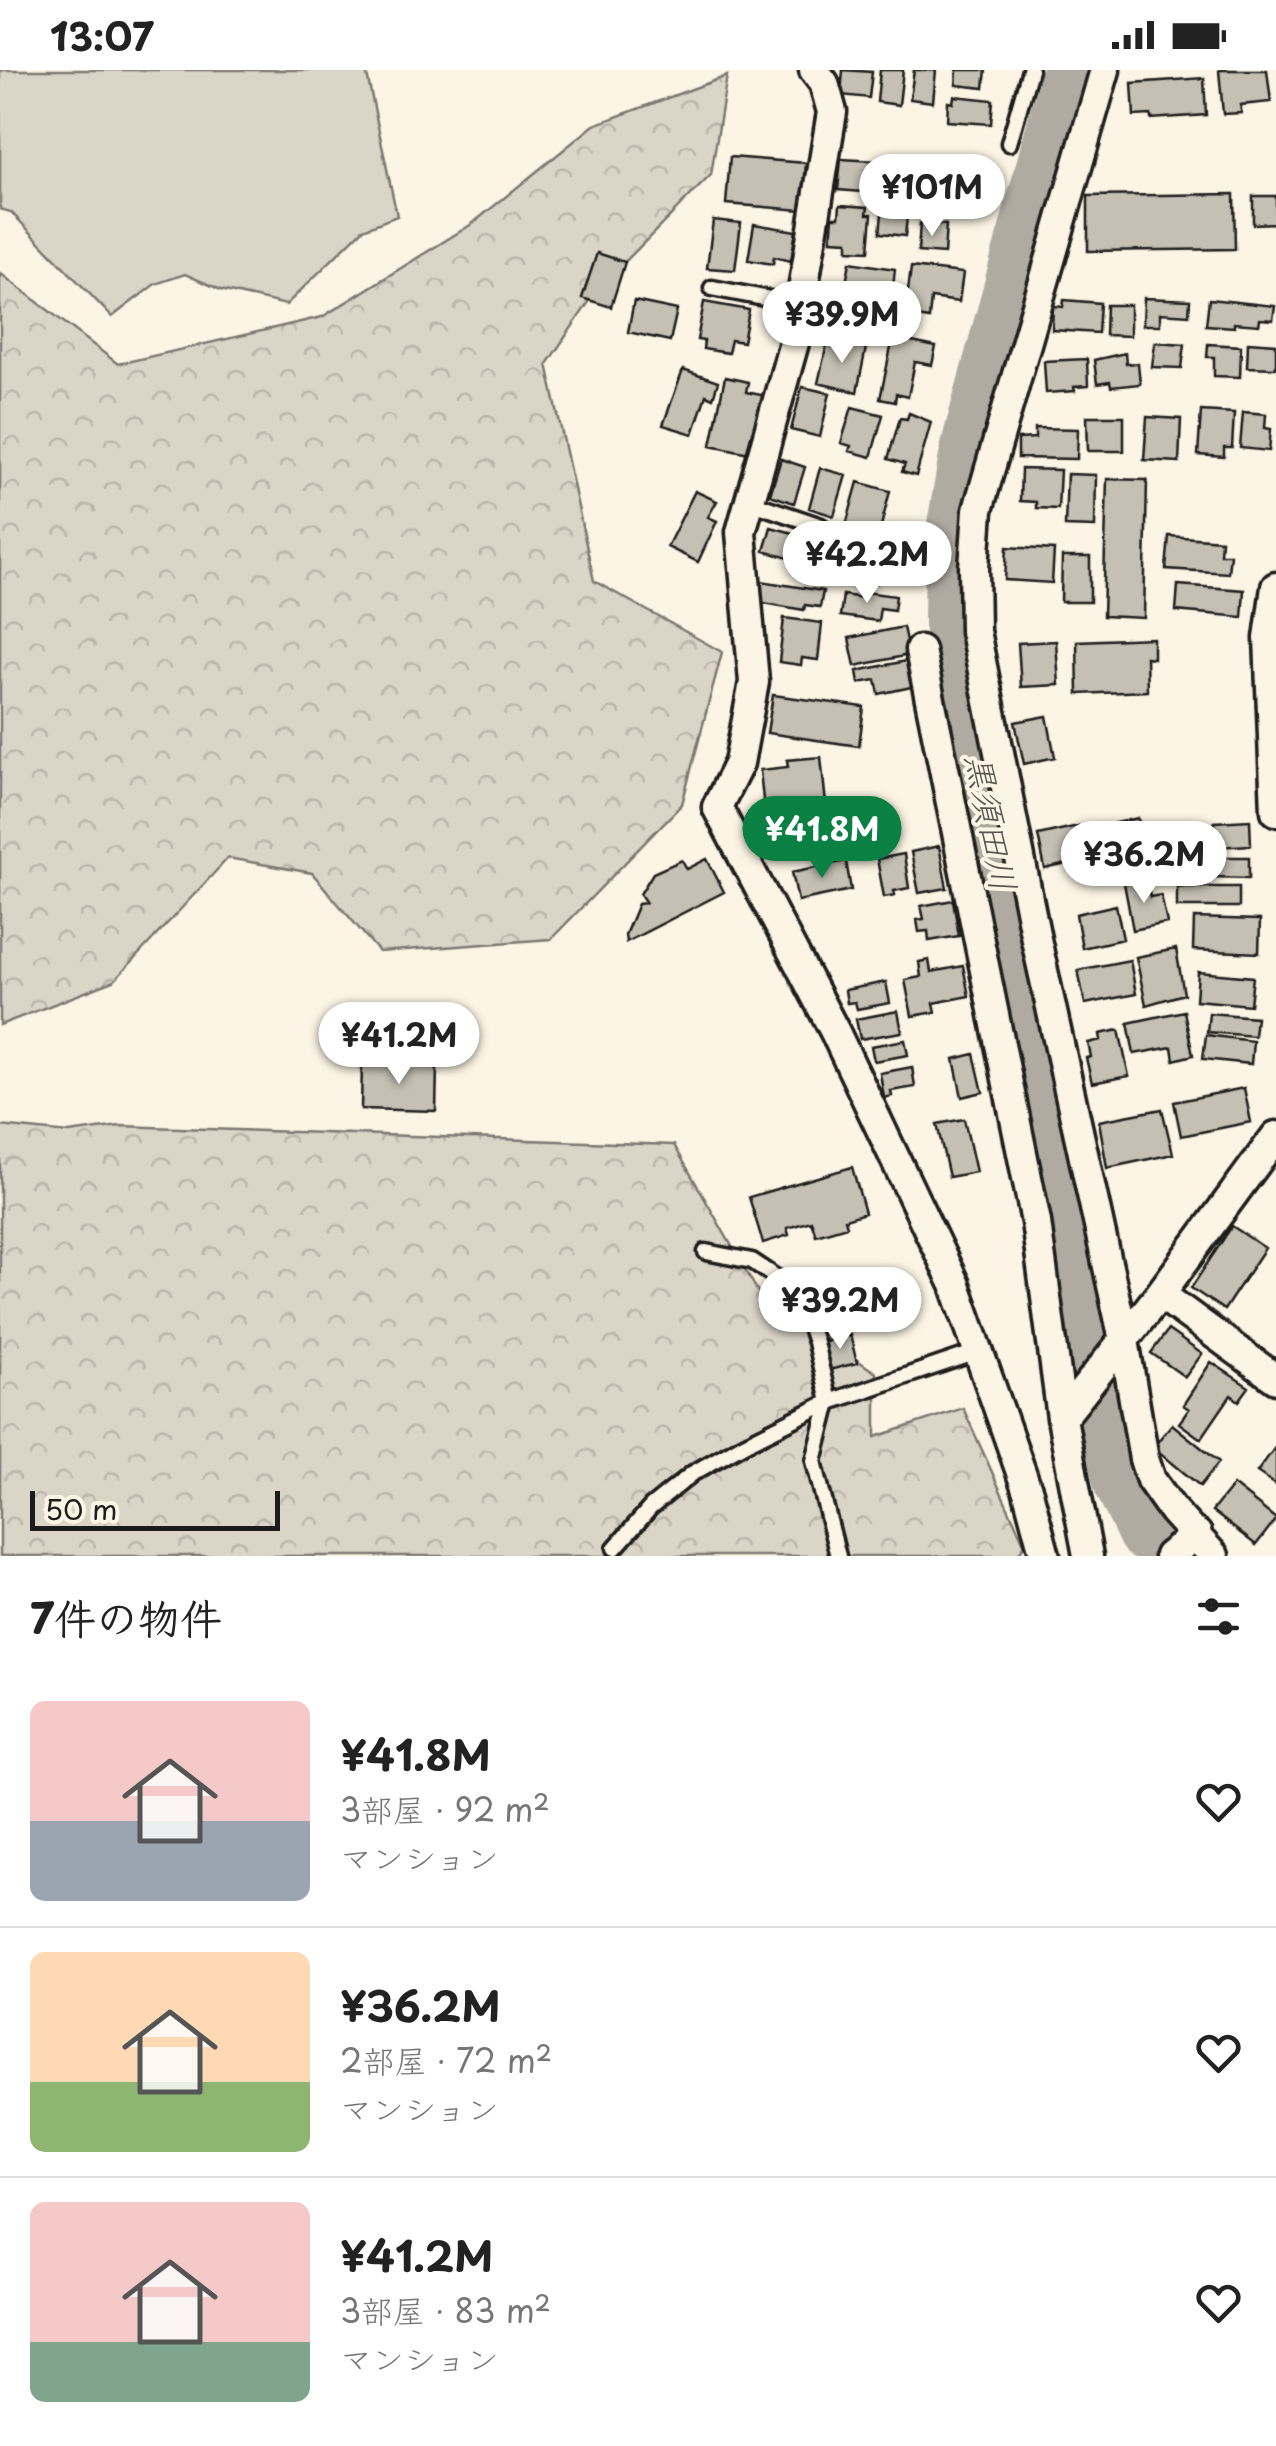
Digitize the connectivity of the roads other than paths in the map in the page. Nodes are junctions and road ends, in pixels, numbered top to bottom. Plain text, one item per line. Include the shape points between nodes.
1 (814, 70) edge
2 (1030, 70) edge
3 (1105, 70) edge
4 (1009, 143) dead end
5 (712, 288) dead end
6 (800, 312) junction
7 (882, 331) dead end
8 (750, 502) junction
9 (821, 526) dead end
10 (1276, 587) edge
11 (920, 650) dead end
12 (1276, 811) edge
13 (1276, 1136) edge
14 (706, 1252) dead end
15 (1160, 1294) junction
16 (1120, 1345) junction
17 (980, 1351) junction
18 (1276, 1379) edge
19 (829, 1402) junction
20 (1070, 1408) junction
21 (1206, 1545) edge
22 (616, 1548) dead end
23 (838, 1556) edge
24 (1045, 1556) edge
25 (1088, 1556) edge
26 (1169, 1556) edge

1 - 6 street via 832,112
2 - 4 lane
3 - 16 street via 978,510 974,568 975,631
5 - 6 lane
6 - 7 lane
6 - 8 street
8 - 9 lane
8 - 17 street via 741,532 754,682 739,763 718,806 835,1032
10 - 12 street via 1269,638
11 - 20 street
13 - 15 street
14 - 19 lane via 752,1261 797,1292
15 - 16 street
15 - 18 street
16 - 20 street
16 - 21 street via 1151,1480
17 - 19 lane
17 - 24 street
19 - 22 lane via 693,1473
19 - 23 lane via 814,1461
20 - 25 street
21 - 26 street

